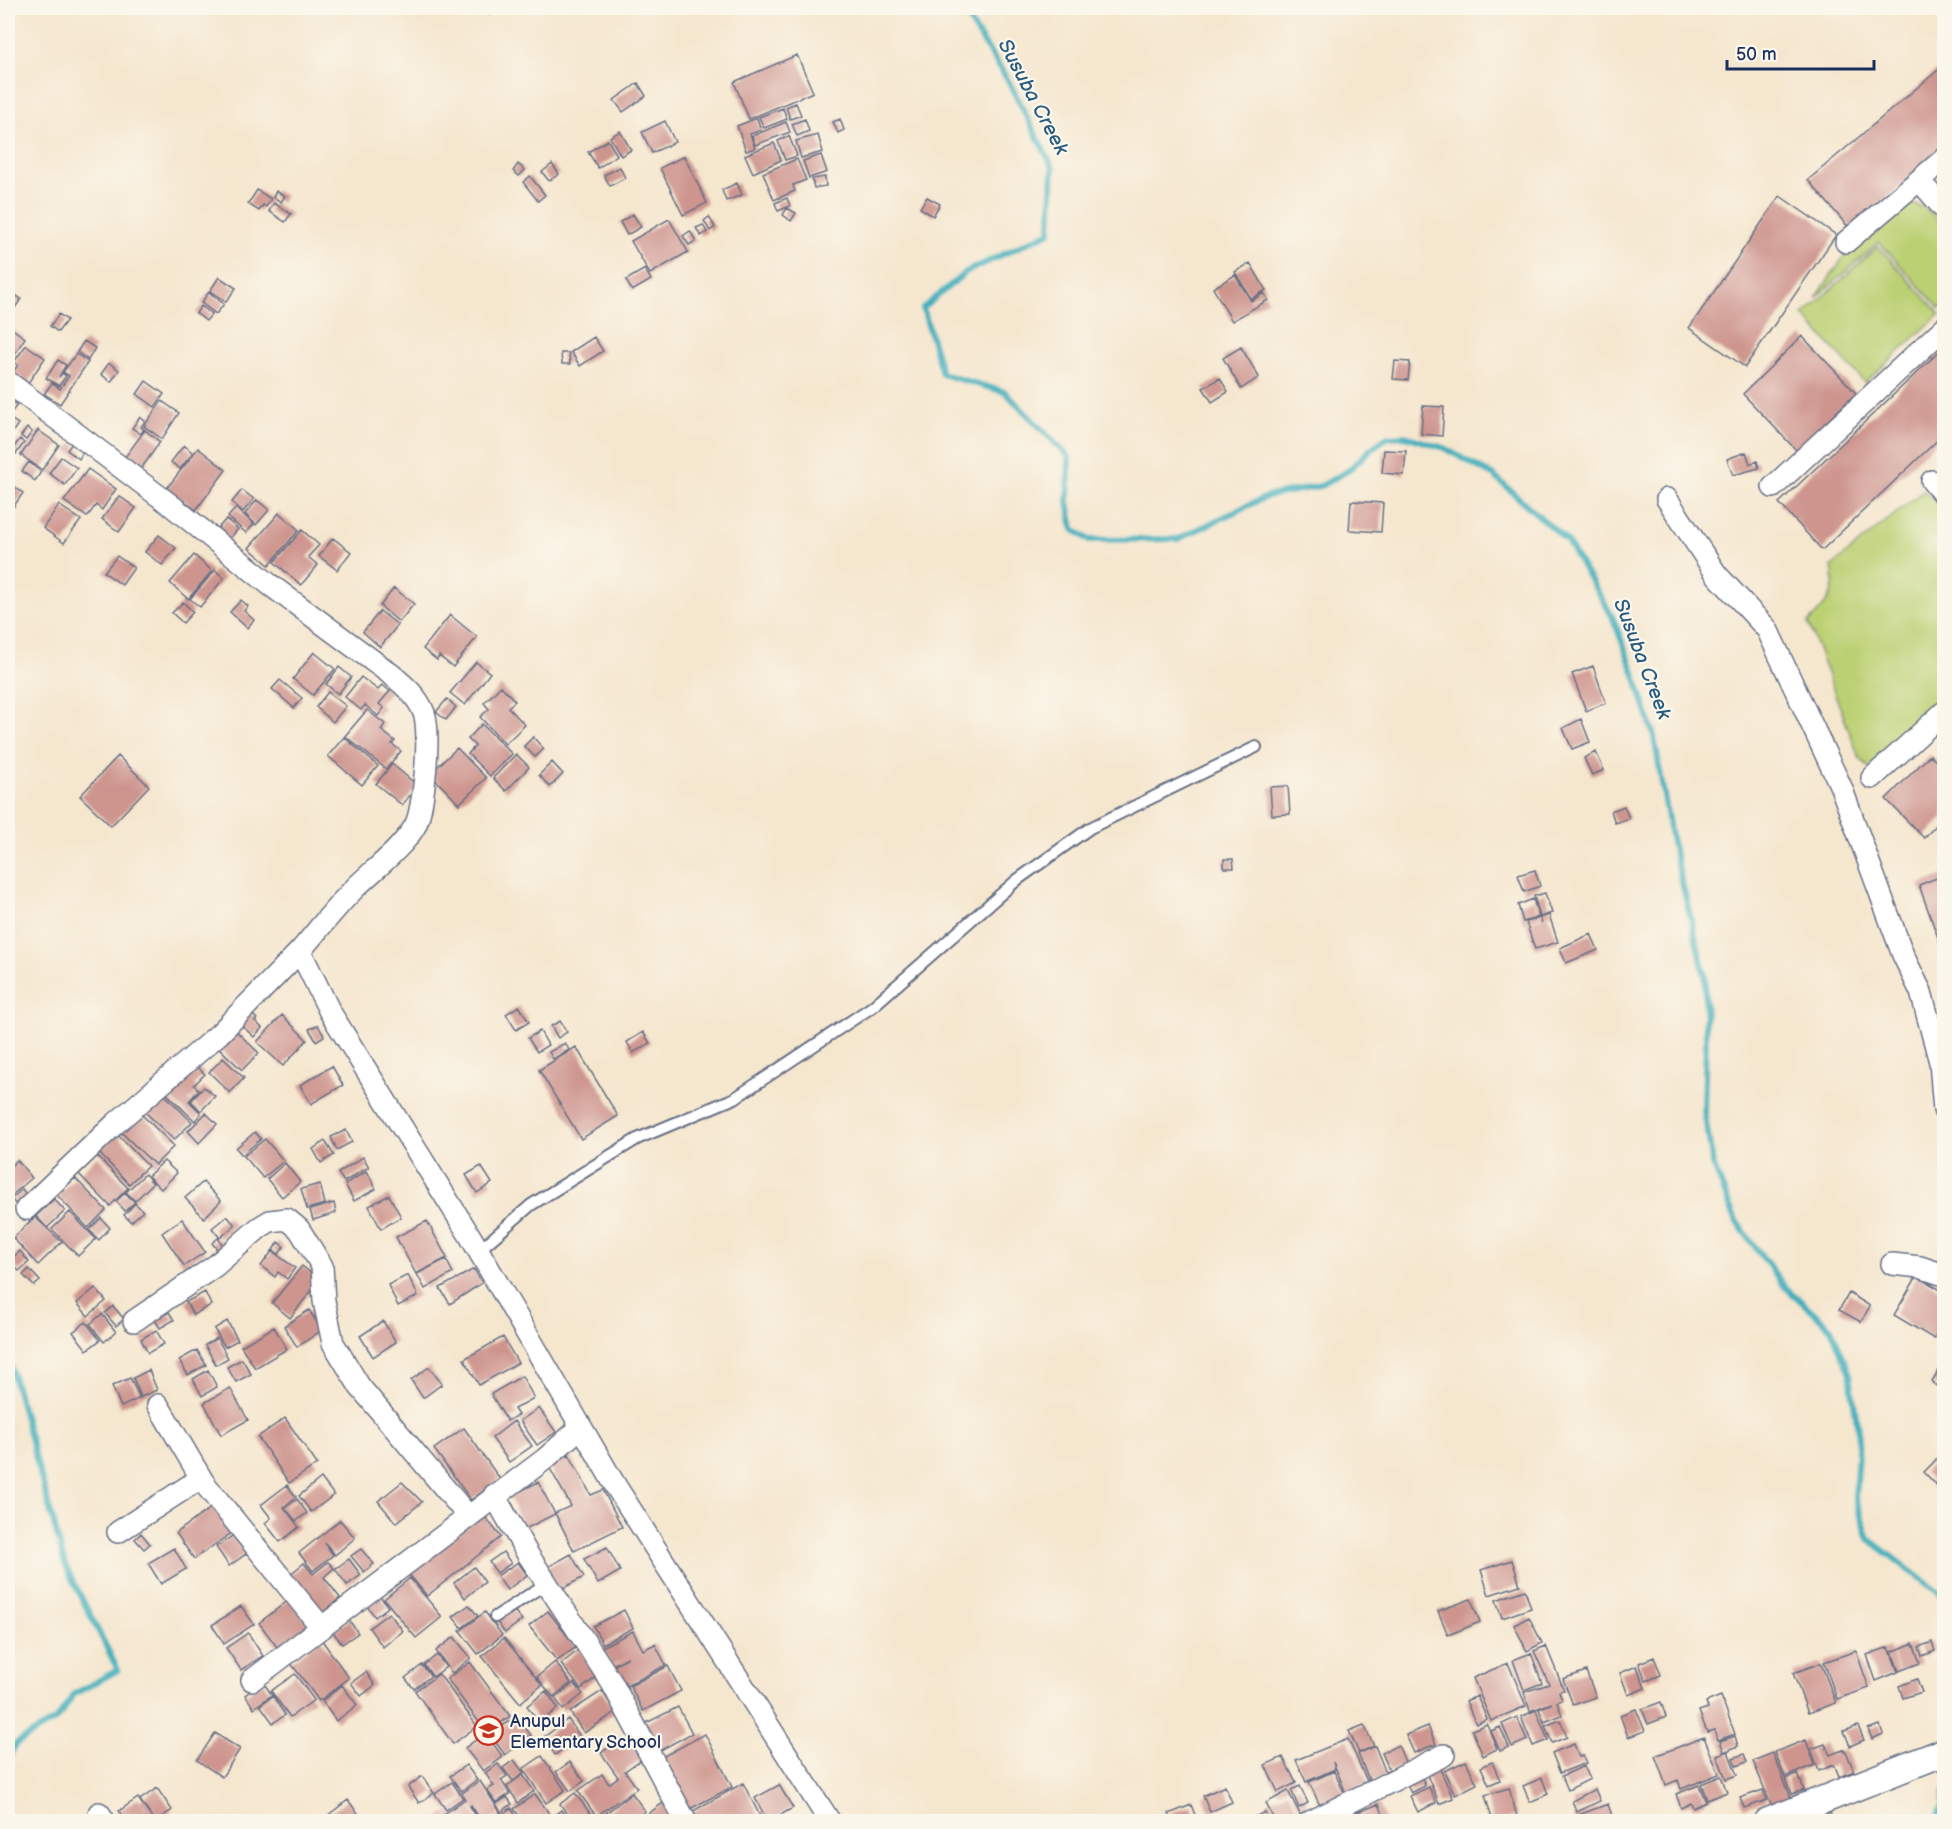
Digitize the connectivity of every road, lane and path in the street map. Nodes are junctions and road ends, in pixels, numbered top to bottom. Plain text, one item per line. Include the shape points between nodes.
1 (1944, 159) edge
2 (1919, 180) junction
3 (1944, 209) edge
4 (1846, 242) dead end
5 (1944, 328) edge
6 (8, 382) edge
7 (1773, 487) dead end
8 (1667, 499) dead end
9 (1944, 712) edge
10 (1256, 747) dead end
11 (1872, 778) dead end
12 (300, 951) junction
13 (1944, 1110) edge
14 (26, 1209) dead end
15 (478, 1251) junction
16 (1892, 1264) dead end
17 (1944, 1275) edge
18 (134, 1321) dead end
19 (158, 1405) dead end
20 (581, 1427) junction
21 (201, 1478) junction
22 (494, 1496) junction
23 (468, 1516) junction
24 (118, 1532) dead end
25 (547, 1583) junction
26 (495, 1617) dead end
27 (322, 1628) junction
28 (252, 1680) dead end
29 (1944, 1752) edge
30 (1444, 1755) dead end
31 (1780, 1819) edge
32 (686, 1821) edge
33 (830, 1821) edge
34 (1310, 1821) edge

1 - 2 street
2 - 3 street
2 - 4 street
5 - 7 street
6 - 12 street via 392,675 411,692 424,714 427,735 422,809 416,825
8 - 13 street via 1717,575 1767,629 1837,778 1921,992 1940,1062
9 - 11 street
10 - 15 lane via 1090,828 1017,880 872,1007 735,1098 637,1139 531,1205
12 - 14 street via 219,1034 115,1124
12 - 15 street via 330,1012
15 - 20 street
16 - 17 street
18 - 23 street via 215,1266 260,1227 270,1221 287,1220 299,1229 322,1266 333,1343 360,1387
19 - 21 street
20 - 22 street
20 - 33 street
21 - 24 street
21 - 27 street
22 - 23 street
22 - 25 street
23 - 27 street
25 - 26 lane
25 - 32 street via 612,1683
27 - 28 street
29 - 31 street
30 - 34 street

